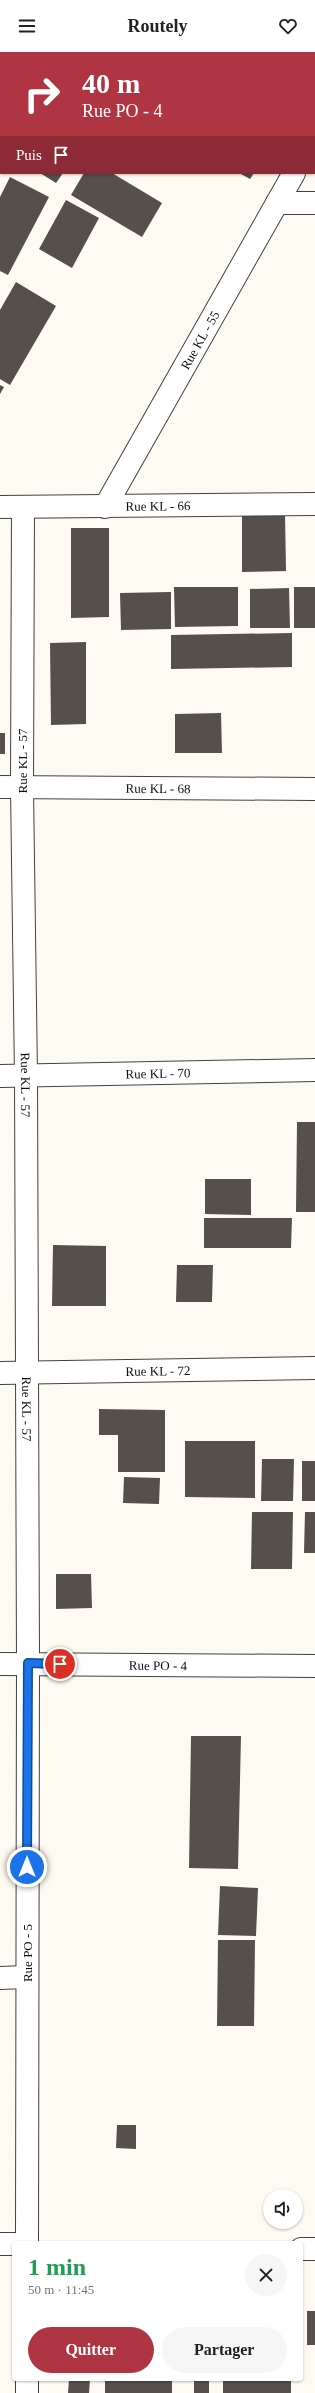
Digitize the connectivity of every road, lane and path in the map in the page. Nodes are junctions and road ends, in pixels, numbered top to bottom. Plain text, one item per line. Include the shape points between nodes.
1 (293, 174) edge
2 (277, 203) junction
3 (315, 203) edge
4 (315, 504) edge
5 (0, 507) edge
6 (23, 507) junction
7 (105, 507) junction
8 (0, 787) edge
9 (22, 788) junction
10 (315, 789) edge
11 (315, 1070) edge
12 (0, 1076) edge
13 (26, 1076) junction
14 (315, 1368) edge
15 (0, 1373) edge
16 (26, 1374) junction
17 (28, 1663) junction
18 (0, 1664) edge
19 (315, 1666) edge
20 (27, 1977) junction
21 (0, 1978) edge
22 (27, 2241) edge
23 (0, 2244) edge
24 (12, 2244) edge
25 (303, 2249) edge
26 (315, 2249) edge
27 (27, 2381) edge
28 (27, 2393) edge

1 - 2 street, Rue KL - 55
2 - 3 street
2 - 7 street, Rue KL - 55
4 - 7 street, Rue KL - 66
5 - 6 street, Rue KL - 66
6 - 7 street, Rue KL - 66
6 - 9 street, Rue KL - 57
8 - 9 street, Rue KL - 68
9 - 10 street, Rue KL - 68
9 - 13 street, Rue KL - 57
11 - 13 street, Rue KL - 70
12 - 13 street, Rue KL - 70
13 - 16 street, Rue KL - 57
14 - 16 street, Rue KL - 72
15 - 16 street, Rue KL - 72
16 - 17 street, Rue KL - 57
17 - 18 street, Rue PO - 4
17 - 19 street, Rue PO - 4
17 - 20 street, Rue PO - 5
20 - 21 street
20 - 22 street, Rue PO - 5
23 - 24 street
25 - 26 street
27 - 28 street

